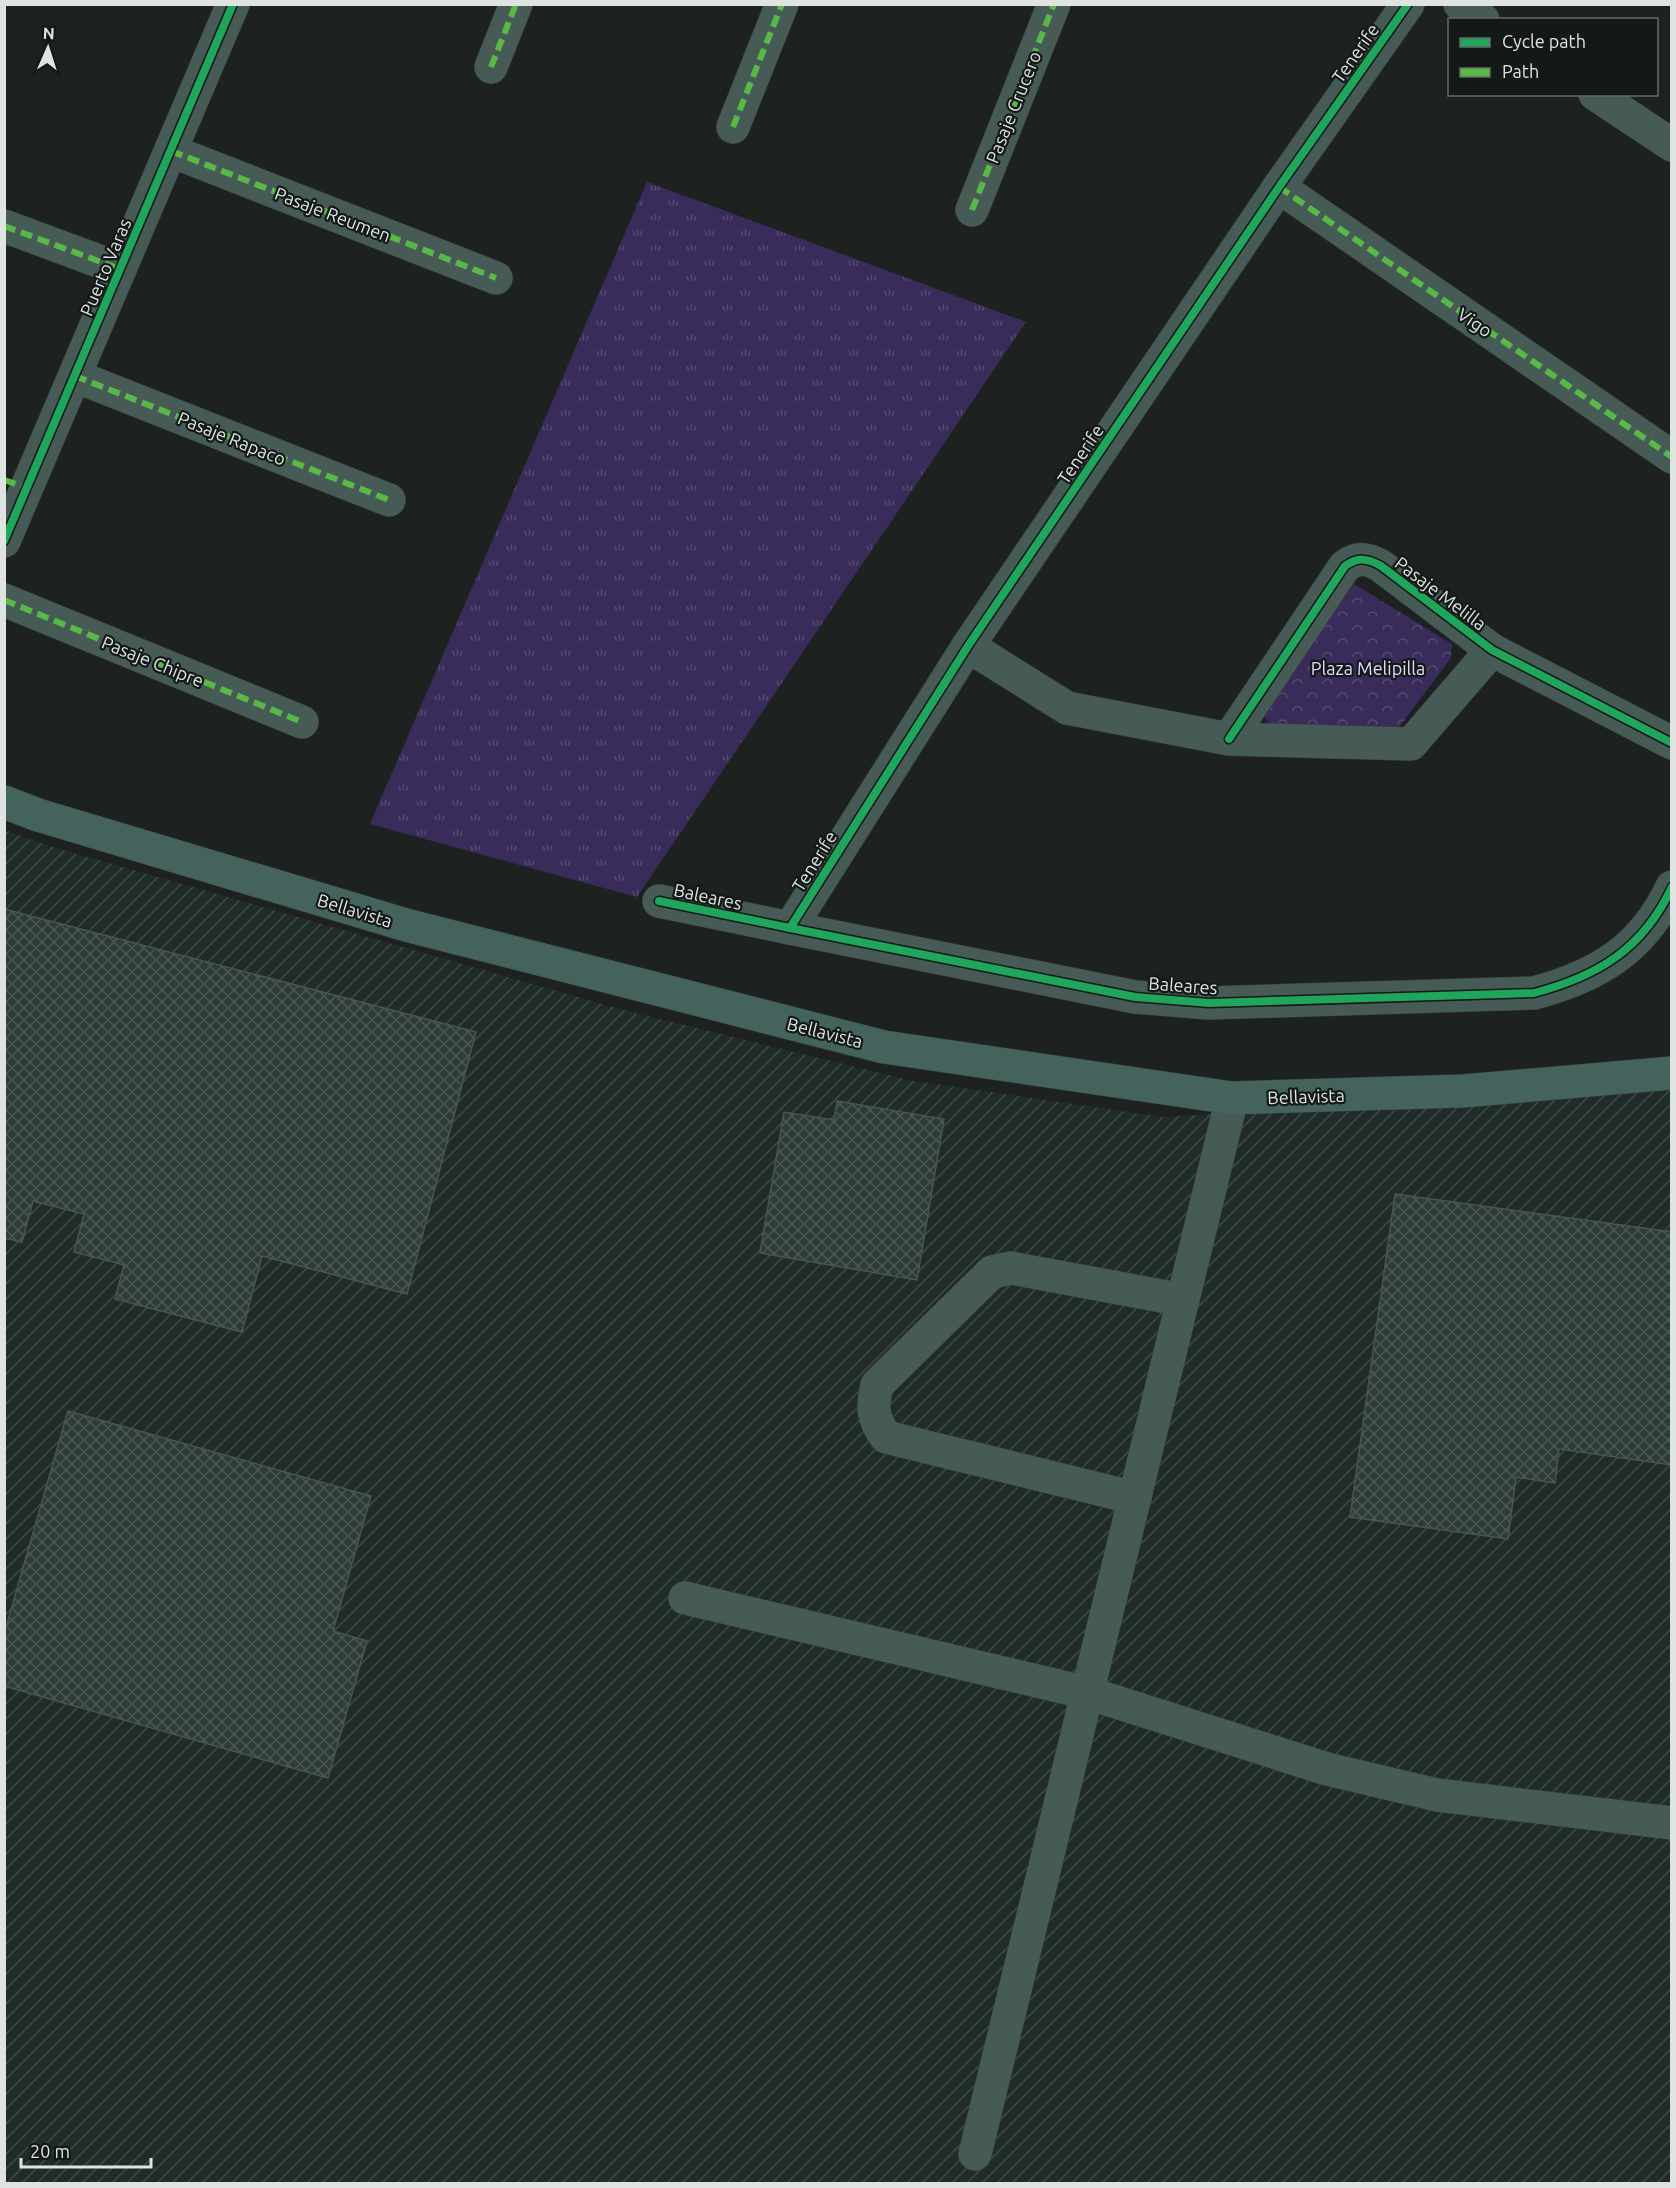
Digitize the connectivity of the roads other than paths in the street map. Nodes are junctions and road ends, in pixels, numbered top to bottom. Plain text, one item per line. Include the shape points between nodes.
1 (233, 4) edge
2 (516, 4) edge
3 (782, 4) edge
4 (1054, 4) edge
5 (1408, 4) edge
6 (1460, 4) edge
7 (1480, 18) edge
8 (490, 67) dead end
9 (1598, 96) edge
10 (733, 128) dead end
11 (1671, 145) edge
12 (171, 151) junction
13 (1279, 187) junction
14 (972, 210) dead end
15 (4, 226) edge
16 (120, 269) junction
17 (496, 278) dead end
18 (75, 376) junction
19 (1671, 457) edge
20 (16, 484) edge
21 (389, 500) dead end
22 (4, 541) edge
23 (4, 600) edge
24 (968, 646) junction
25 (1492, 650) junction
26 (302, 722) dead end
27 (1229, 739) junction
28 (1671, 742) edge
29 (4, 802) edge
30 (1671, 886) edge
31 (659, 901) dead end
32 (789, 928) junction
33 (1671, 1073) edge
34 (1232, 1098) junction
35 (1183, 1300) junction
36 (1135, 1498) junction
37 (685, 1598) dead end
38 (1088, 1694) junction
39 (1671, 1823) edge
40 (975, 2154) dead end

1 - 12 street, Puerto Varas
2 - 8 street
3 - 10 street
4 - 14 street, Pasaje Crucero
5 - 13 street, Tenerife
6 - 7 street
9 - 11 street
12 - 16 street, Puerto Varas
12 - 17 street, Pasaje Reumen
13 - 19 street, Vigo
13 - 24 street, Tenerife
15 - 16 street
16 - 18 street, Puerto Varas
18 - 20 street, Puerto Varas
18 - 21 street, Pasaje Rapaco
20 - 22 street, Puerto Varas
23 - 26 street, Pasaje Chipre
24 - 27 street, Pasaje Melilla via 1067,708
24 - 32 street, Tenerife
25 - 27 street, Pasaje Melilla via 1411,744
25 - 27 street, Pasaje Melilla via 1371,560 1352,561
25 - 28 street, Pasaje Melilla
29 - 34 main road, Bellavista via 406,925 884,1047
30 - 32 street, Baleares via 1643,932 1617,957 1564,985 1504,995 1209,1003 1135,997
31 - 32 street, Baleares
33 - 34 main road, Bellavista via 1463,1091
34 - 35 street
35 - 36 street
35 - 36 street via 1011,1268 992,1272 877,1385 873,1401 876,1424 886,1437
36 - 38 street
37 - 38 street
38 - 39 street via 1327,1769 1437,1795
38 - 40 street

